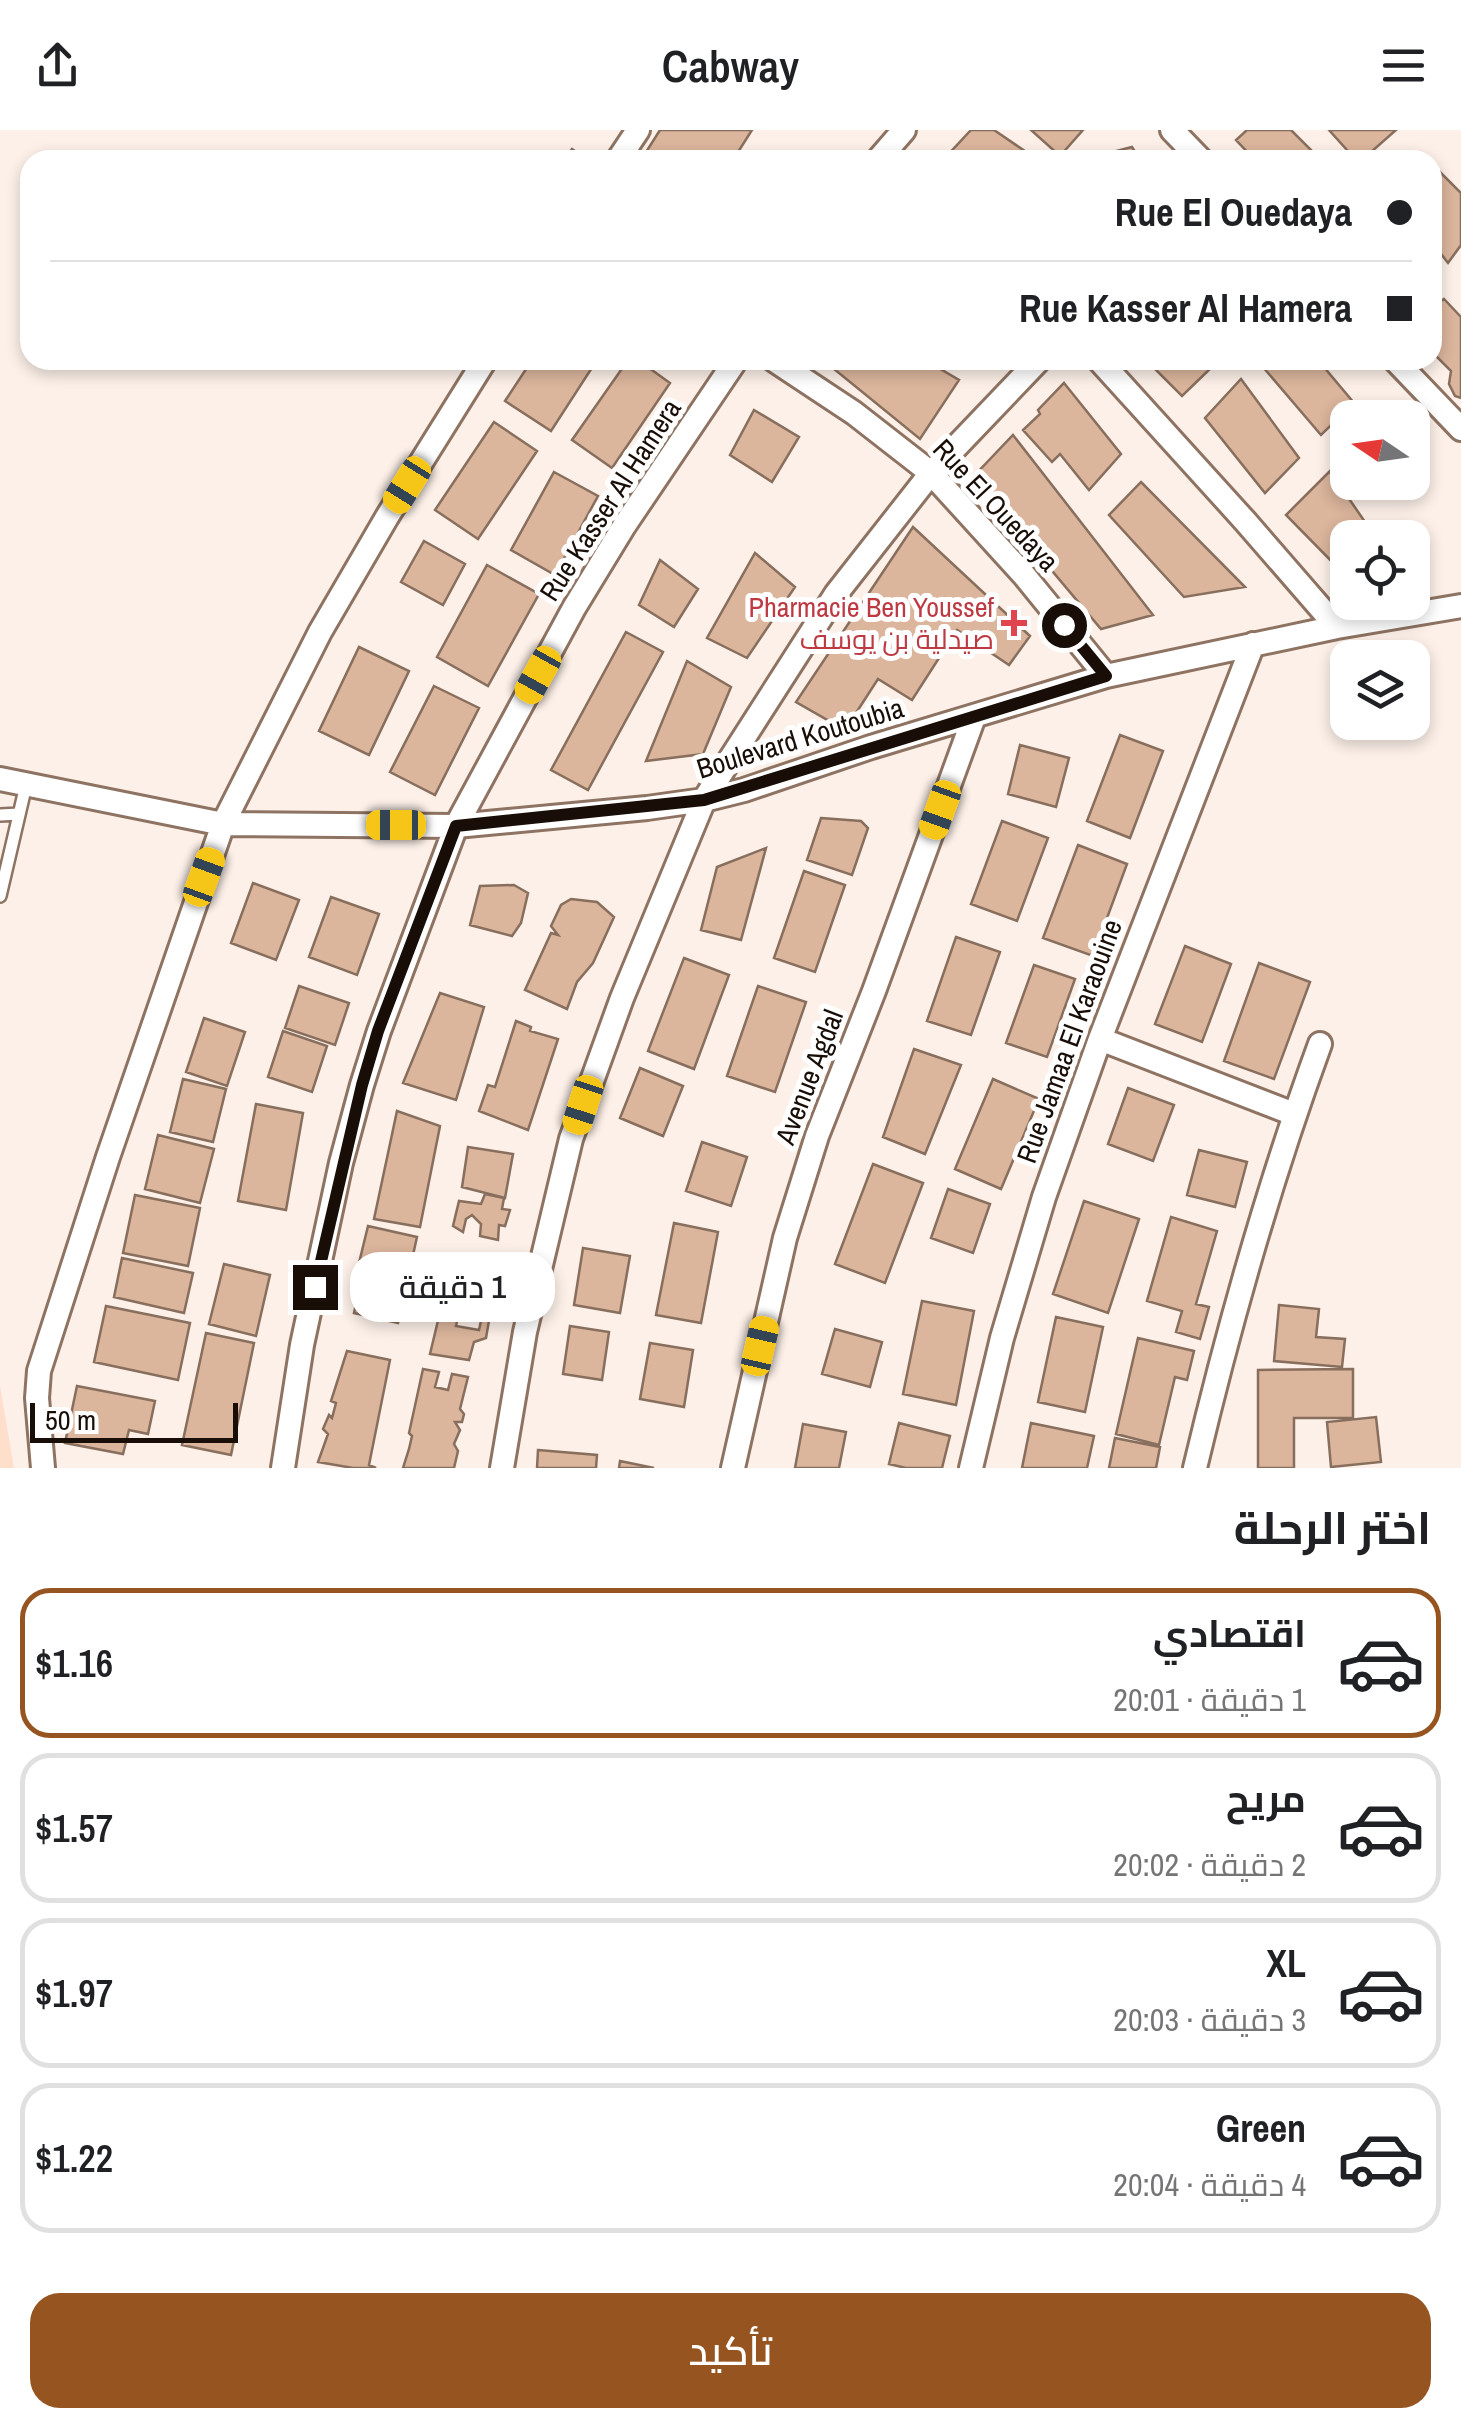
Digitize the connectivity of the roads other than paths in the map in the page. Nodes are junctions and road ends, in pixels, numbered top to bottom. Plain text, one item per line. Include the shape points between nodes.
1 (904, 130) edge
2 (1172, 130) edge
3 (887, 150) edge
4 (1191, 150) edge
5 (479, 370) edge
6 (729, 370) edge
7 (789, 370) edge
8 (1030, 370) edge
9 (1108, 370) edge
10 (1405, 370) edge
11 (1461, 429) edge
12 (931, 474) junction
13 (1461, 606) edge
14 (1336, 627) junction
15 (1253, 644) junction
16 (1106, 676) junction
17 (974, 717) junction
18 (0, 778) edge
19 (26, 785) junction
20 (704, 800) junction
21 (19, 814) junction
22 (0, 815) edge
23 (224, 824) junction
24 (456, 826) junction
25 (6, 851) edge
26 (0, 896) edge
27 (1100, 1039) junction
28 (1320, 1044) dead end
29 (1294, 1114) junction
30 (42, 1468) edge
31 (283, 1468) edge
32 (502, 1468) edge
33 (734, 1468) edge
34 (971, 1468) edge
35 (1195, 1468) edge

1 - 3 street
2 - 4 street
5 - 23 street via 320,632
6 - 24 street, Rue Kasser Al Hamera via 574,608
7 - 12 street, Rue El Ouedaya
8 - 12 street
9 - 14 street
10 - 11 street
12 - 16 street, Rue El Ouedaya
12 - 20 street via 836,594
13 - 14 street, Boulevard Koutoubia
14 - 15 street, Boulevard Koutoubia
15 - 16 street, Boulevard Koutoubia
15 - 27 street, Rue Jamaa El Karaouine
16 - 17 street, Boulevard Koutoubia
17 - 20 street, Boulevard Koutoubia
17 - 33 street, Avenue Agdal via 817,1136 785,1238
18 - 19 street, Boulevard Koutoubia
19 - 21 lane
19 - 23 street, Boulevard Koutoubia
20 - 24 street, Boulevard Koutoubia
20 - 32 street via 572,1139 525,1332
21 - 22 lane
21 - 25 lane
23 - 24 street, Boulevard Koutoubia
23 - 30 street via 40,1371
24 - 31 street, Rue Kasser Al Hamera via 362,1085 302,1345
25 - 26 lane
27 - 29 street
27 - 34 street, Rue Jamaa El Karaouine via 1021,1270
28 - 29 street
29 - 35 street

